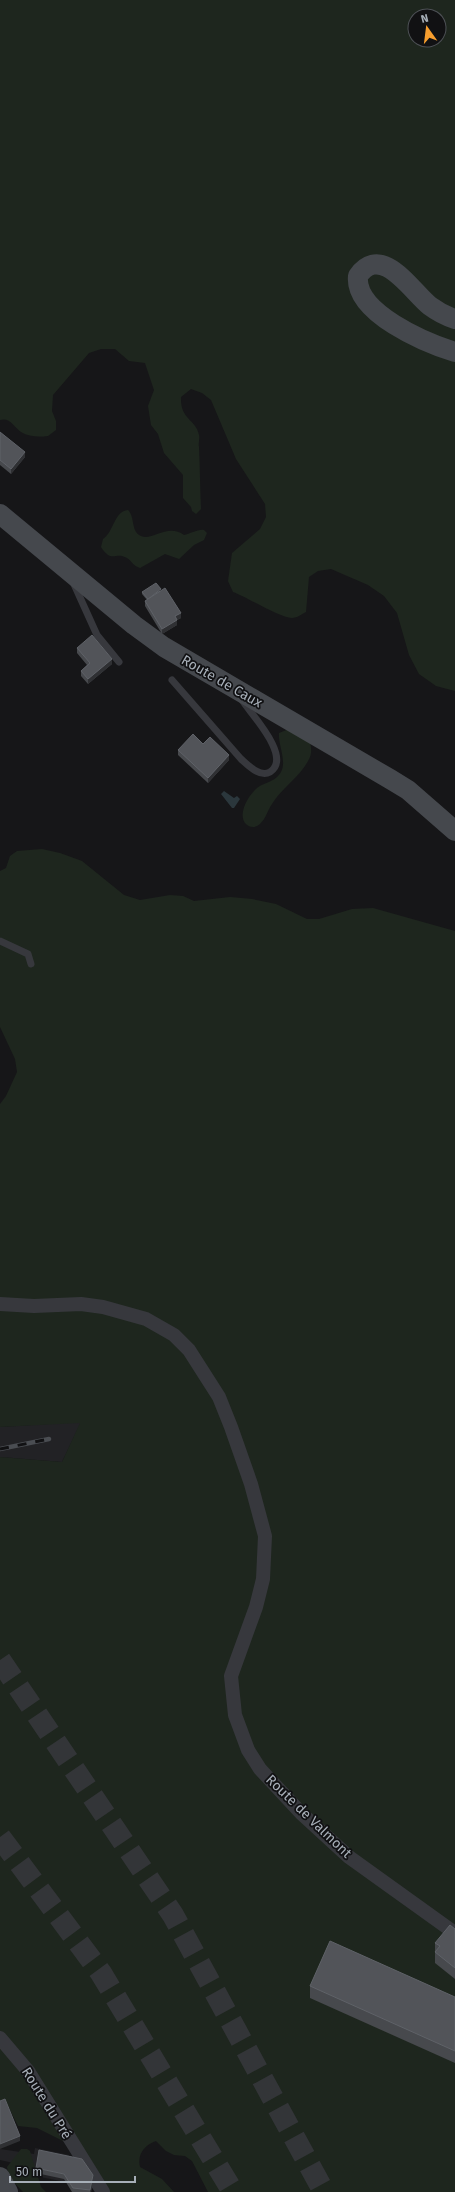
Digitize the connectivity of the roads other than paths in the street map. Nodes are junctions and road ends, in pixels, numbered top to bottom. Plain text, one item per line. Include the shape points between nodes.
1 (455, 319) edge
2 (455, 352) edge
3 (0, 514) edge
4 (76, 576) junction
5 (119, 662) dead end
6 (172, 680) dead end
7 (242, 693) junction
8 (455, 831) edge
9 (0, 941) edge
10 (30, 964) dead end
11 (0, 1304) edge
12 (455, 1933) edge
13 (0, 2038) edge
14 (0, 2177) edge
15 (8, 2192) edge
16 (103, 2192) edge

1 - 2 street via 430,306 398,273 383,265 368,266 358,276 360,294 376,310 412,336
3 - 4 street, Route de Caux
4 - 5 lane via 73,582 89,620 97,635
4 - 7 street, Route de Caux via 164,647
6 - 7 lane via 241,758 254,770 267,773 274,765 274,747 240,697
7 - 8 street, Route de Caux via 390,778 408,790
9 - 10 lane via 28,954
11 - 12 street, Route de Valmont via 81,1304 103,1307 146,1319 174,1335 189,1350 215,1391 231,1427 252,1484 265,1536 263,1579 232,1676 235,1715 248,1750 260,1769 300,1813 349,1857
13 - 16 street, Route du Pré via 28,2071
14 - 15 street

